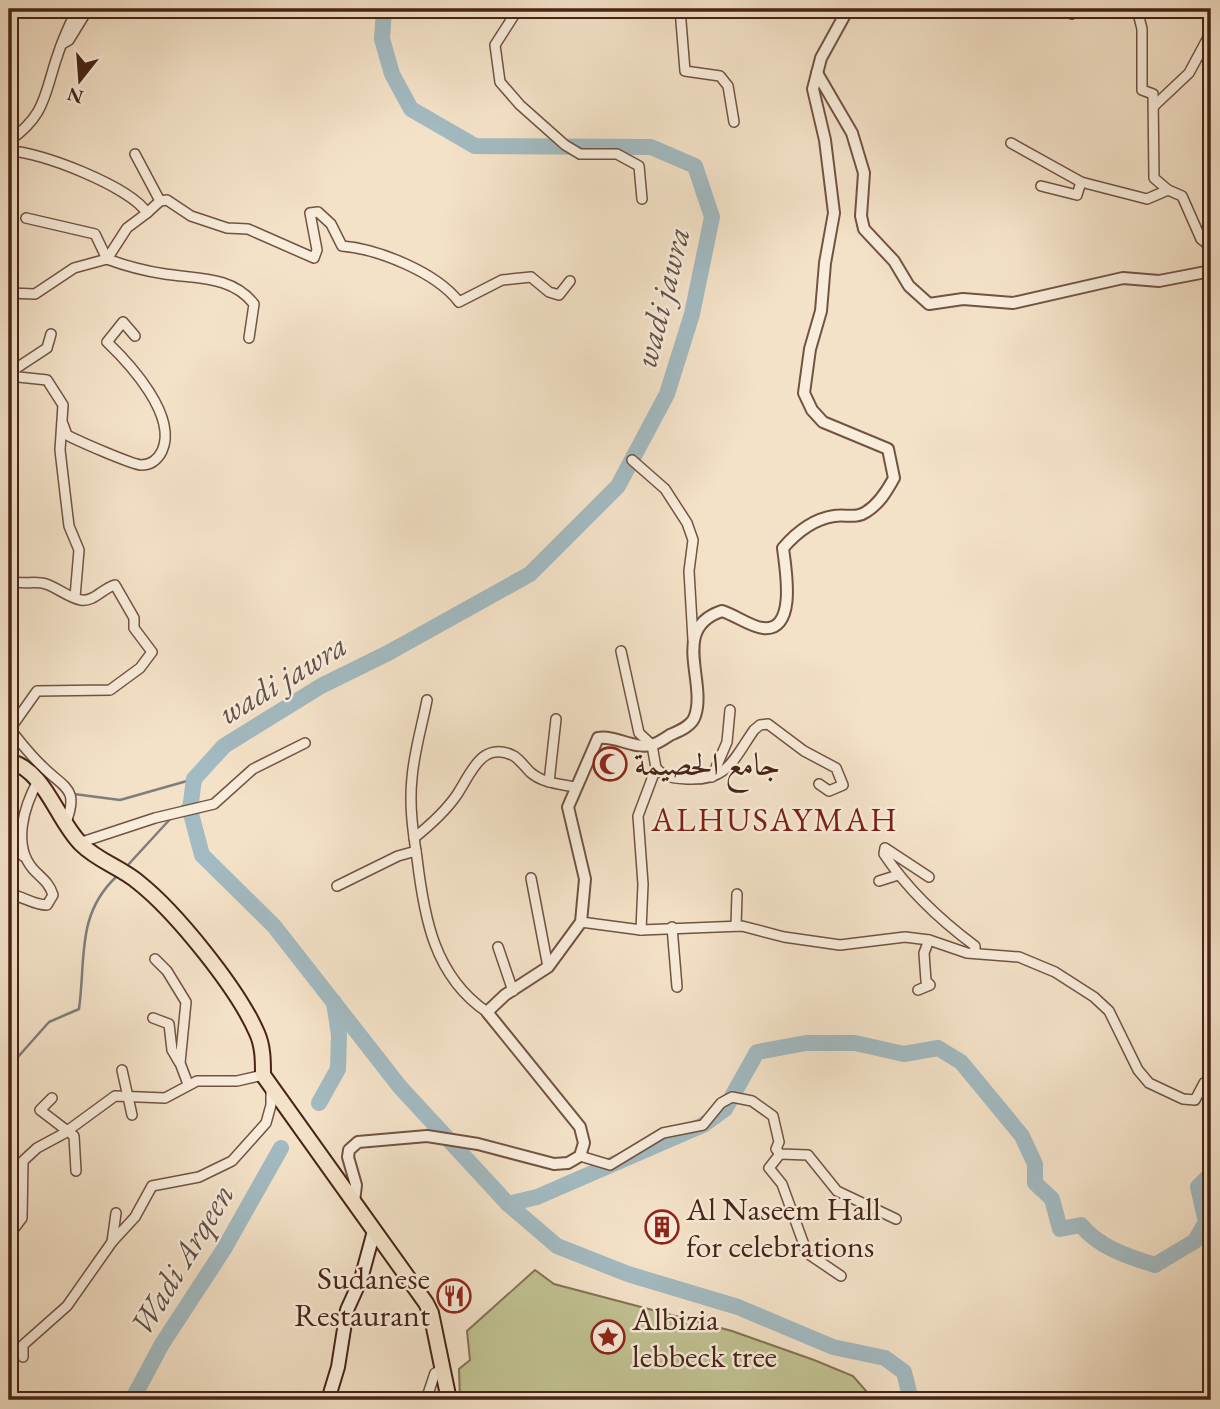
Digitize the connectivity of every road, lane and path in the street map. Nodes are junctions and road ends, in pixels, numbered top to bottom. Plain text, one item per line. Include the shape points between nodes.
1 (77, 9) edge
2 (88, 9) edge
3 (518, 9) edge
4 (680, 9) edge
5 (848, 9) edge
6 (1137, 9) edge
7 (1211, 32) edge
8 (62, 44) junction
9 (817, 73) junction
10 (1154, 106) junction
11 (734, 122) dead end
12 (9, 141) edge
13 (1011, 143) dead end
14 (9, 151) edge
15 (135, 154) dead end
16 (1081, 182) junction
17 (1041, 186) dead end
18 (1168, 190) junction
19 (642, 199) dead end
20 (160, 201) junction
21 (147, 213) junction
22 (26, 218) dead end
23 (1211, 245) edge
24 (107, 259) junction
25 (1211, 271) edge
26 (570, 281) dead end
27 (9, 293) edge
28 (51, 334) dead end
29 (135, 336) dead end
30 (249, 338) dead end
31 (9, 374) edge
32 (63, 424) junction
33 (632, 460) dead end
34 (9, 580) edge
35 (75, 597) junction
36 (693, 640) junction
37 (621, 651) dead end
38 (427, 700) dead end
39 (730, 710) dead end
40 (556, 719) dead end
41 (305, 743) dead end
42 (652, 745) junction
43 (9, 761) edge
44 (656, 768) junction
45 (711, 779) junction
46 (38, 781) junction
47 (549, 782) junction
48 (819, 784) dead end
49 (575, 787) junction
50 (65, 825) junction
51 (9, 828) edge
52 (414, 838) junction
53 (79, 843) junction
54 (416, 851) junction
55 (25, 858) junction
56 (898, 875) junction
57 (929, 877) dead end
58 (531, 878) dead end
59 (879, 881) dead end
60 (337, 886) dead end
61 (9, 894) edge
62 (737, 894) dead end
63 (582, 922) junction
64 (736, 926) junction
65 (671, 927) junction
66 (640, 930) junction
67 (929, 940) junction
68 (498, 947) dead end
69 (975, 953) junction
70 (155, 959) dead end
71 (548, 967) junction
72 (677, 987) dead end
73 (918, 990) dead end
74 (513, 991) junction
75 (487, 1012) junction
76 (153, 1018) dead end
77 (180, 1063) junction
78 (122, 1070) dead end
79 (1211, 1080) edge
80 (267, 1081) junction
81 (188, 1084) junction
82 (128, 1095) junction
83 (51, 1098) dead end
84 (131, 1115) dead end
85 (69, 1130) junction
86 (780, 1154) junction
87 (580, 1156) junction
88 (76, 1171) dead end
89 (355, 1202) junction
90 (116, 1213) dead end
91 (895, 1219) dead end
92 (11, 1231) edge
93 (374, 1231) junction
94 (112, 1242) junction
95 (841, 1276) dead end
96 (23, 1357) dead end
97 (443, 1370) junction
98 (328, 1400) edge
99 (426, 1400) edge
100 (449, 1400) edge

1 - 8 street
2 - 8 street
3 - 19 street via 495,45 500,82 565,145 580,154 617,154 639,166
4 - 11 street via 685,71 720,76 728,86
5 - 9 street
6 - 10 street via 1142,29 1142,90 1153,94
7 - 10 street via 1189,73
8 - 12 street via 52,83 33,121
9 - 25 street via 852,133 864,173 864,229 929,304 963,299 1013,303 1123,278 1159,281
9 - 36 street via 813,89 834,213 804,393 823,422 888,449 894,478 883,498 867,512 813,524 796,533 783,548 788,601 775,626 762,629 722,611 709,615
10 - 18 street via 1154,178
13 - 16 street
14 - 21 street via 41,155 87,175 132,199
15 - 20 street
16 - 17 street via 1077,195
16 - 18 street via 1147,199
18 - 23 street via 1182,196 1201,239
20 - 21 street
20 - 26 street via 167,200 191,216 227,228 248,229 314,258 317,250 310,213 318,212 331,224 342,246 358,247 424,272 459,302 502,280 531,276 559,295
21 - 24 street via 127,228
22 - 24 street via 95,234
24 - 27 street via 74,268 35,294
24 - 30 street via 163,274 224,282 243,290 254,304
28 - 31 street via 47,348
29 - 32 street via 123,322 107,342 146,383 161,417 164,447 157,460 143,465 127,461 67,435
31 - 32 street via 47,380 62,405
32 - 35 street via 60,450 69,526 79,550
33 - 36 street via 665,489 693,540 689,571
34 - 35 street via 44,583
35 - 50 street via 94,598 115,585 134,618 134,628 152,652 140,668 110,690 37,691 10,729 69,793 72,808
36 - 42 street via 695,717
37 - 42 street via 639,733
38 - 52 street via 411,781
39 - 45 street via 727,743
40 - 47 street
41 - 53 street via 253,769 214,804
42 - 44 street
42 - 49 street via 598,738
43 - 46 main road
44 - 45 street via 670,778
44 - 66 street via 638,816 643,884
45 - 48 street via 723,773 754,730 768,724 804,751 827,761 842,776 837,789 829,791
46 - 50 main road
46 - 55 street via 24,812
47 - 49 street
47 - 52 street via 531,774 514,756 491,753 480,758 456,796
49 - 63 street via 568,807 585,879
50 - 53 main road
51 - 55 street
52 - 54 street
53 - 80 main road via 137,881 184,929 244,1008 258,1035
54 - 60 street
54 - 75 street via 425,916 437,954 463,993
55 - 61 street via 53,895 47,905 39,905
56 - 57 street via 884,854 885,848
56 - 59 street
56 - 69 street via 975,946
58 - 71 street
62 - 64 street
63 - 66 street
63 - 71 street
64 - 65 street
64 - 67 street via 840,945 887,938
65 - 66 street
65 - 72 street
67 - 69 street
67 - 73 street via 924,953 930,985
68 - 74 street
69 - 79 street via 1019,957 1055,972 1094,997 1109,1011 1149,1083 1195,1100 1204,1083
70 - 77 street via 186,1002
71 - 74 street
74 - 75 street
75 - 87 street via 580,1127 584,1143
76 - 77 street via 169,1024 172,1050
77 - 81 street
78 - 82 street
80 - 81 street via 208,1079
80 - 89 main road
80 - 94 street via 271,1105 266,1123 232,1161 199,1177 152,1186 135,1217
81 - 82 street via 165,1098
82 - 84 street
82 - 85 street via 108,1099
83 - 85 street via 40,1110
85 - 88 street via 74,1136
85 - 92 street via 37,1147 23,1161 24,1206
86 - 87 street via 773,1116 752,1101 736,1097 721,1103 704,1125 663,1133 610,1165
86 - 91 street via 808,1154 837,1191
86 - 95 street via 769,1168 782,1184 807,1253
87 - 89 street via 554,1164 478,1144 411,1136 358,1142 348,1157 356,1185
89 - 93 main road
90 - 94 street
93 - 97 main road via 426,1303
93 - 98 main road via 347,1310
94 - 96 street via 67,1306 23,1345
97 - 99 street via 435,1373
97 - 100 main road

